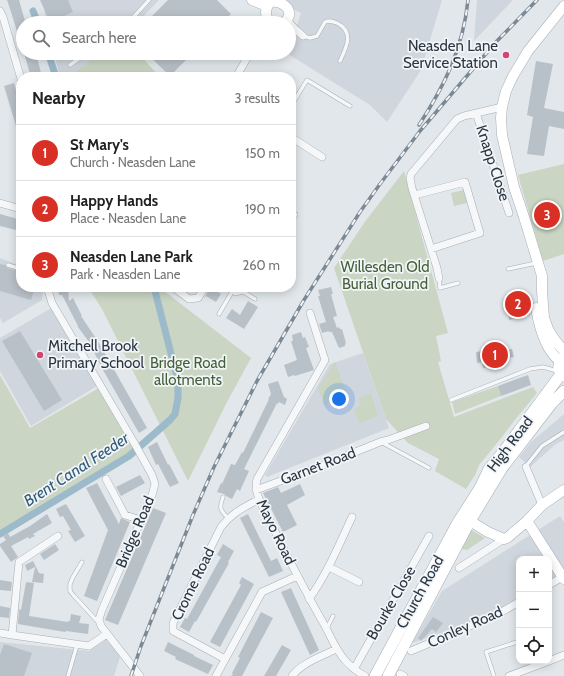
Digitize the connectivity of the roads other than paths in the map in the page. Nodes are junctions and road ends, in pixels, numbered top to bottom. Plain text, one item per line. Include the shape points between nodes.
1 (149, 0) edge
2 (252, 0) edge
3 (290, 2) edge
4 (267, 6) junction
5 (564, 6) edge
6 (0, 11) edge
7 (134, 16) edge
8 (266, 16) edge
9 (288, 16) edge
10 (296, 30) edge
11 (303, 36) joint
12 (77, 60) edge
13 (246, 60) edge
14 (340, 62) dead end
15 (70, 65) dead end
16 (19, 72) edge
17 (239, 72) edge
18 (296, 98) edge
19 (350, 106) dead end
20 (502, 107) junction
21 (476, 113) junction
22 (296, 140) edge
23 (322, 157) dead end
24 (415, 195) junction
25 (0, 203) edge
26 (16, 208) edge
27 (509, 213) dead end
28 (431, 249) junction
29 (537, 263) junction
30 (8, 265) dead end
31 (16, 267) edge
32 (508, 269) dead end
33 (439, 278) joint
34 (458, 283) dead end
35 (49, 292) edge
36 (180, 292) edge
37 (202, 292) edge
38 (230, 292) edge
39 (247, 292) edge
40 (255, 299) dead end
41 (310, 313) dead end
42 (219, 314) dead end
43 (562, 365) edge
44 (564, 391) edge
45 (451, 400) dead end
46 (426, 426) dead end
47 (564, 432) edge
48 (380, 442) junction
49 (526, 467) joint
50 (429, 468) dead end
51 (106, 479) dead end
52 (256, 490) junction
53 (564, 490) edge
54 (222, 497) dead end
55 (259, 499) junction
56 (542, 505) junction
57 (352, 517) dead end
58 (228, 518) junction
59 (466, 518) junction
60 (141, 520) junction
61 (527, 521) junction
62 (58, 536) dead end
63 (429, 536) dead end
64 (504, 539) junction
65 (82, 562) dead end
66 (329, 567) junction
67 (459, 568) dead end
68 (297, 576) junction
69 (564, 577) edge
70 (359, 582) dead end
71 (552, 583) edge
72 (310, 598) junction
73 (516, 604) edge
74 (333, 616) dead end
75 (101, 626) junction
76 (327, 629) junction
77 (0, 633) edge
78 (107, 634) junction
79 (12, 636) junction
80 (516, 642) edge
81 (78, 645) junction
82 (336, 649) junction
83 (411, 651) dead end
84 (564, 655) edge
85 (225, 659) junction
86 (552, 660) edge
87 (543, 664) edge
88 (354, 669) junction
89 (524, 673) edge
90 (138, 674) edge
91 (68, 676) edge
92 (216, 676) edge
93 (292, 676) edge
94 (365, 676) edge
95 (374, 676) edge
96 (388, 676) edge
97 (494, 676) edge
98 (508, 676) edge

1 - 7 lane
2 - 4 main road
3 - 4 main road via 275,0
3 - 9 main road
4 - 8 main road
5 - 20 main road via 528,51 512,76
6 - 16 street
10 - 11 street
11 - 14 lane via 317,36 327,21 344,27 348,42
12 - 15 lane
13 - 17 street
18 - 19 lane via 307,80
20 - 21 street
20 - 29 main road via 503,140
21 - 24 street via 456,119 411,174
21 - 27 street, Knapp Close
22 - 23 street
24 - 28 street
24 - 28 street via 465,182 476,218 480,233
25 - 26 street
28 - 33 street
29 - 32 lane
29 - 43 main road via 542,276 542,291 536,307 538,323 555,358
30 - 31 lane
33 - 34 lane via 440,288
35 - 60 street, Bridge Road via 52,302 152,475 155,484
36 - 37 street via 190,299 198,298
38 - 42 lane
39 - 40 lane
41 - 52 street, Mayo Road via 325,360 257,479
43 - 45 lane via 530,369
43 - 59 main road, High Road via 504,451 491,466
44 - 59 main road, High Road via 502,468
46 - 48 street, Garnet Road
47 - 49 lane via 542,446
48 - 50 lane
48 - 52 street, Garnet Road
49 - 56 street
51 - 60 street via 125,515
52 - 55 street, Mayo Road
53 - 56 main road, Church Road
54 - 58 lane via 220,509
55 - 58 street, Crome Road
55 - 68 street, Mayo Road
56 - 61 main road, Church Road
57 - 66 street
58 - 85 street, Crome Road via 221,527 173,623 173,631
59 - 64 main road
59 - 95 main road, Church Road
59 - 96 main road, Church Road
60 - 75 street, Bridge Road via 102,610 99,619
61 - 64 main road, Church Road
61 - 69 main road
62 - 79 street via 19,562
63 - 88 street, Bourke Close
64 - 67 street, Church Road
65 - 75 lane via 70,584 70,591
66 - 70 street
66 - 72 street
68 - 72 street, Mayo Road
68 - 85 street via 262,592
69 - 71 street
72 - 76 street, Mayo Road
73 - 83 street, Conley Road
74 - 76 lane
75 - 78 street
76 - 82 street, Mayo Road
77 - 79 street
78 - 81 street via 89,646
78 - 90 street
79 - 81 street
80 - 97 lane via 486,652
81 - 91 lane
82 - 88 street, Mayo Road
82 - 93 street via 304,665
84 - 86 street
85 - 92 street
87 - 89 street
88 - 94 street, Mayo Road
89 - 98 street

